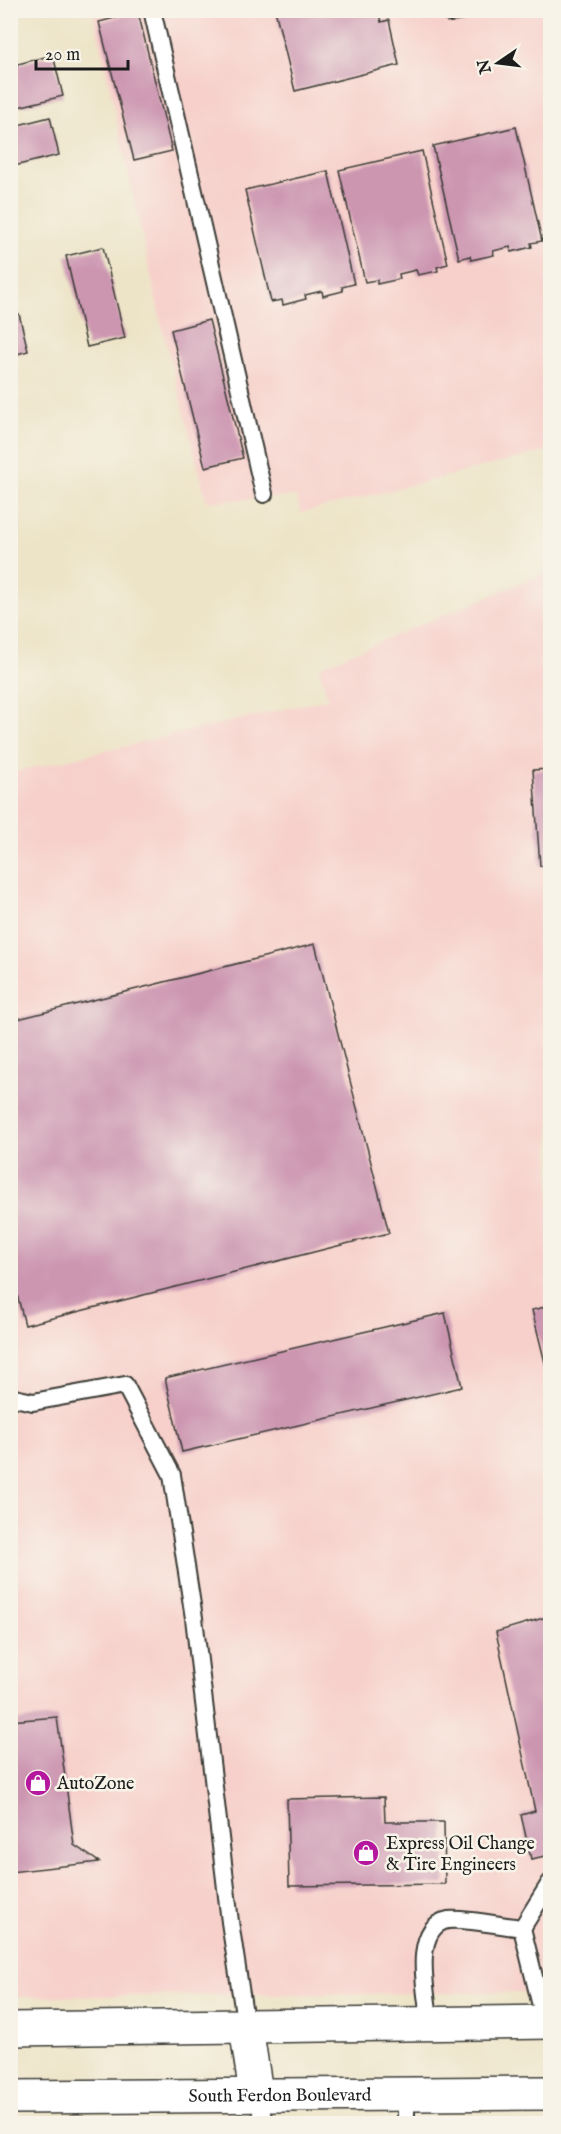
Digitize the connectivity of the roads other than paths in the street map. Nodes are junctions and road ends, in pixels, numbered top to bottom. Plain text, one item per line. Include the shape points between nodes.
1 (152, 10) edge
2 (264, 494) dead end
3 (10, 1397) edge
4 (550, 1883) edge
5 (522, 1928) junction
6 (548, 2022) edge
7 (430, 2024) junction
8 (246, 2027) junction
9 (10, 2029) edge
10 (550, 2093) edge
11 (10, 2097) edge
12 (260, 2108) edge
13 (406, 2109) edge

1 - 2 lane
3 - 8 lane via 33,1402 125,1385 172,1475
4 - 5 lane
5 - 6 lane
5 - 7 lane via 448,1920 430,1930 423,1947
6 - 7 main road
7 - 8 main road
8 - 9 main road
8 - 12 main road
10 - 13 main road, South Ferdon Boulevard
11 - 12 main road, South Ferdon Boulevard
12 - 13 main road, South Ferdon Boulevard

